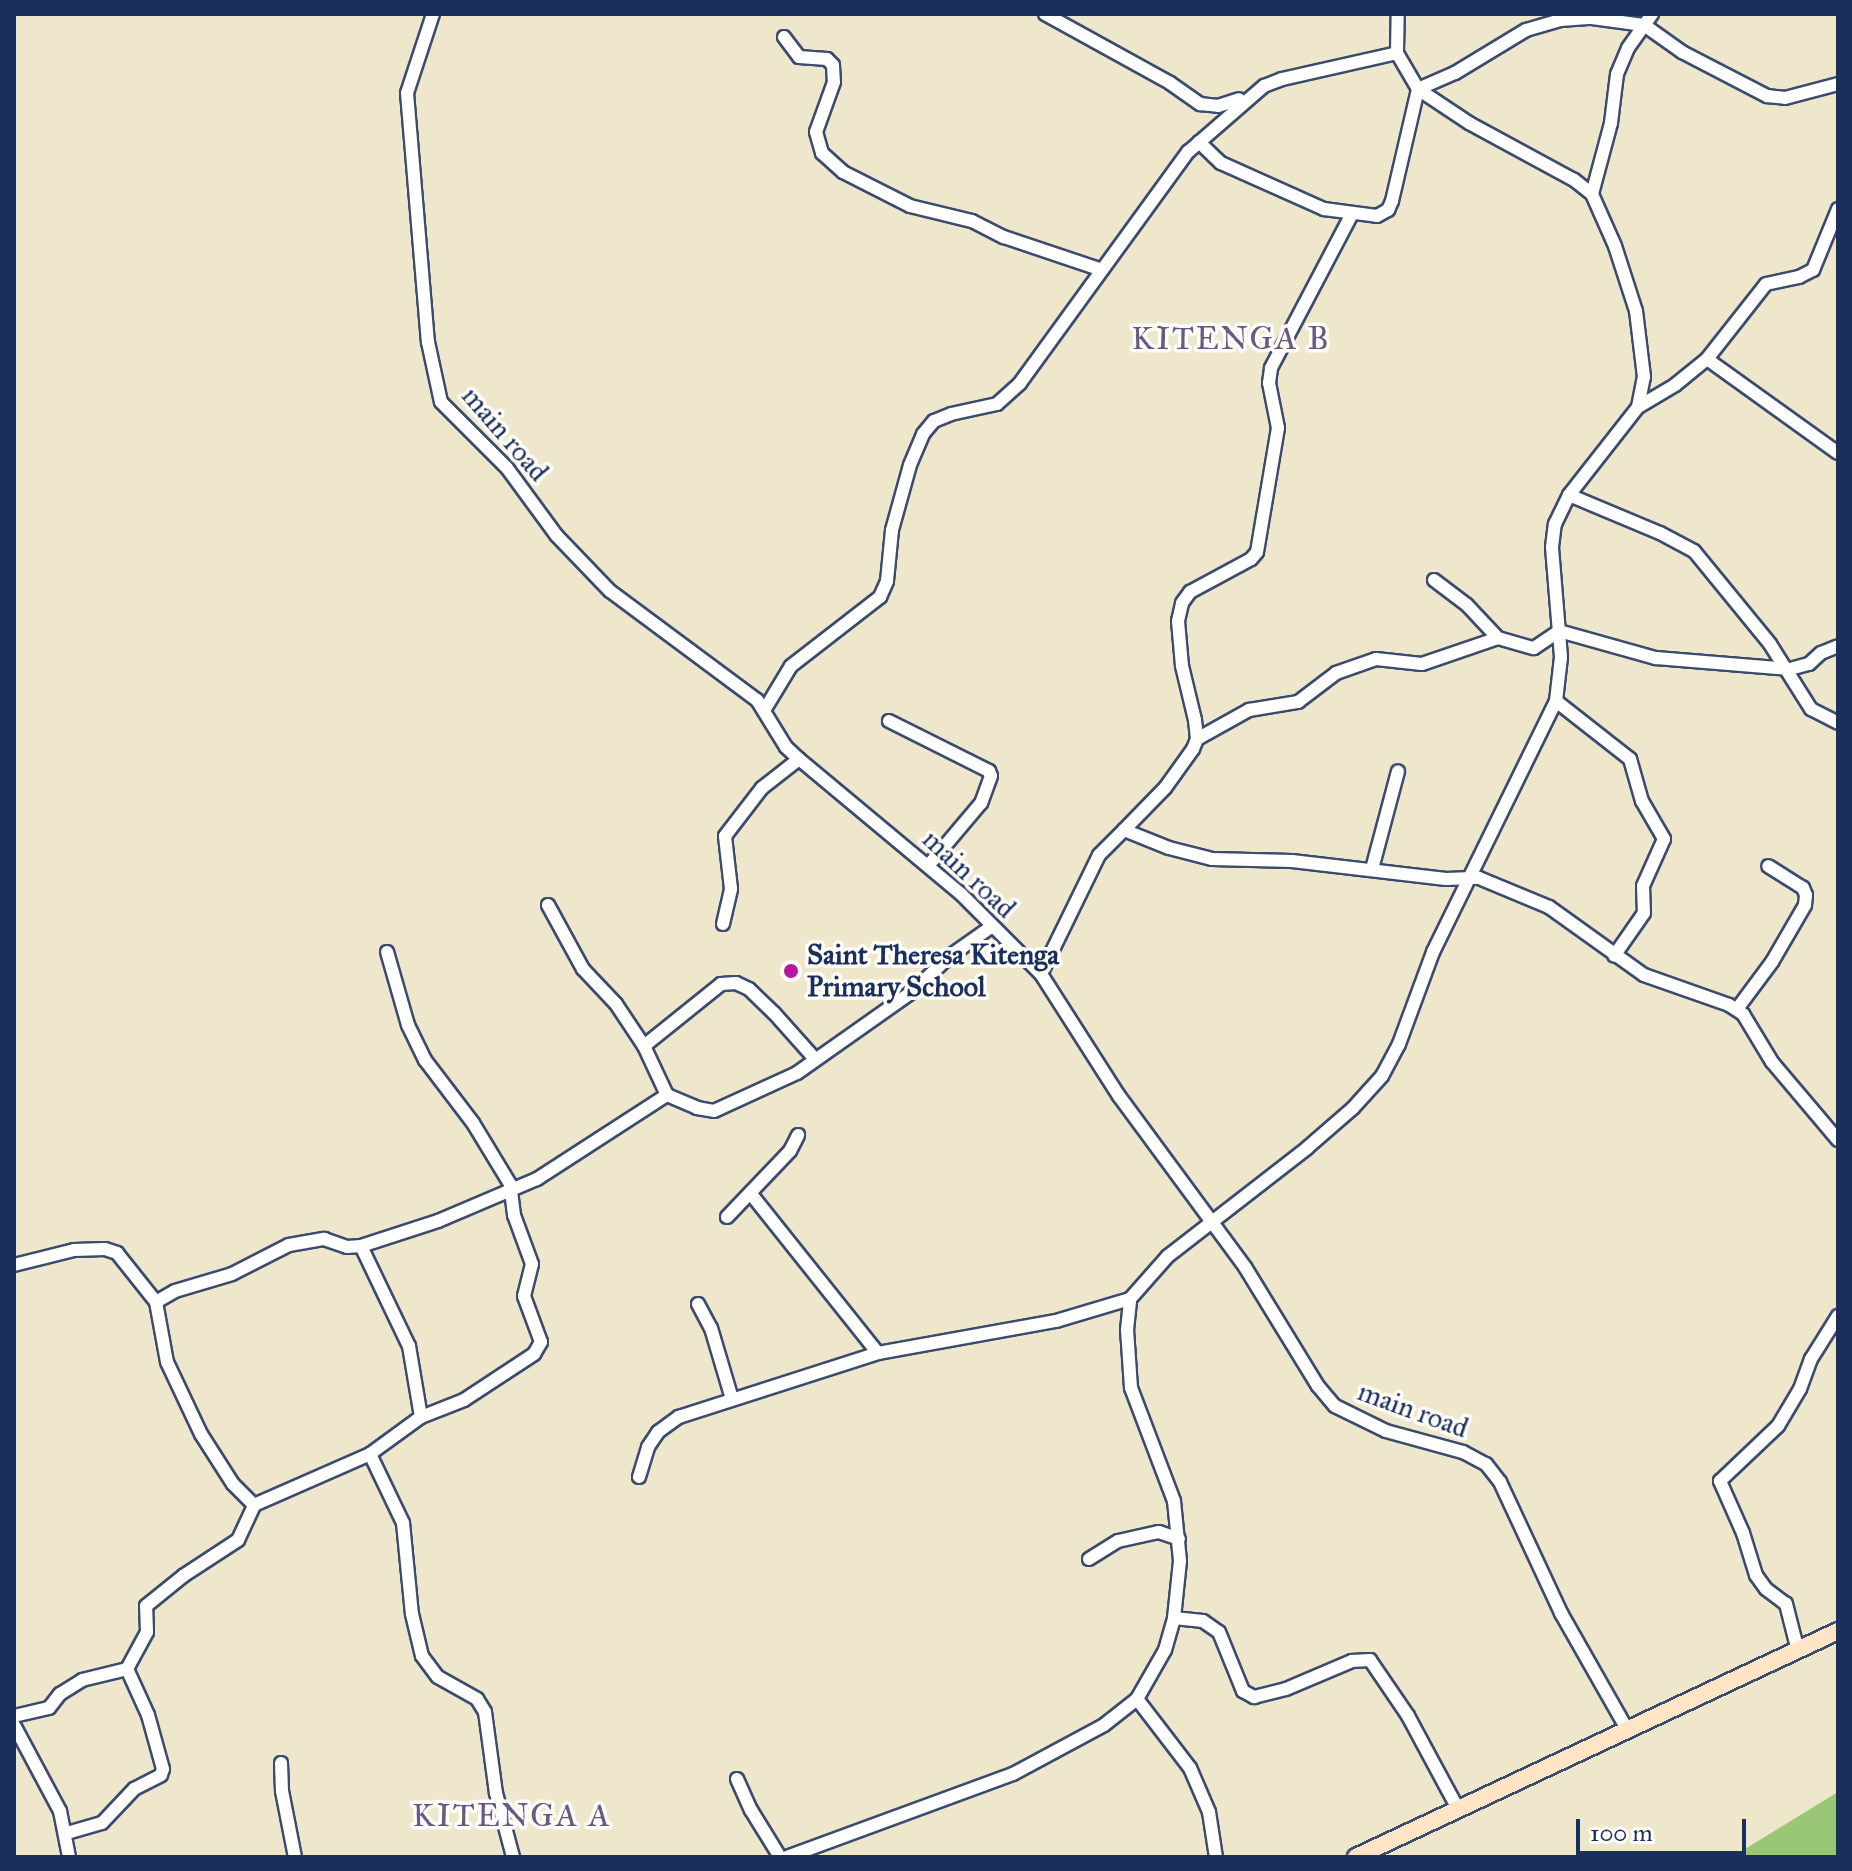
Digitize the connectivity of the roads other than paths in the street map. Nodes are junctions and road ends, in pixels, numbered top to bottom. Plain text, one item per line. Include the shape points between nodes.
1 (433, 14) edge
2 (1045, 14) edge
3 (1398, 14) edge
4 (1648, 19) edge
5 (784, 37) dead end
6 (1397, 53) junction
7 (1838, 84) edge
8 (1418, 89) junction
9 (1250, 95) junction
10 (1199, 142) junction
11 (1592, 194) junction
12 (1838, 209) edge
13 (1352, 214) junction
14 (1102, 270) junction
15 (1707, 359) junction
16 (1638, 407) junction
17 (1838, 453) edge
18 (1569, 495) junction
19 (1434, 580) dead end
20 (1559, 631) junction
21 (1498, 638) junction
22 (1838, 646) edge
23 (1783, 668) junction
24 (1556, 701) junction
25 (765, 709) junction
26 (889, 721) dead end
27 (1838, 723) edge
28 (1197, 739) junction
29 (799, 759) junction
30 (1398, 771) dead end
31 (1124, 830) junction
32 (928, 866) junction
33 (1768, 866) dead end
34 (1372, 869) junction
35 (1467, 878) junction
36 (548, 905) dead end
37 (723, 924) dead end
38 (991, 927) junction
39 (387, 952) dead end
40 (1614, 956) junction
41 (1041, 974) junction
42 (1737, 1009) junction
43 (644, 1046) junction
44 (815, 1059) junction
45 (667, 1095) junction
46 (798, 1135) dead end
47 (1838, 1140) edge
48 (510, 1191) junction
49 (751, 1194) junction
50 (727, 1217) dead end
51 (1214, 1222) junction
52 (361, 1246) junction
53 (14, 1265) edge
54 (1130, 1299) junction
55 (156, 1302) junction
56 (698, 1304) dead end
57 (1838, 1316) edge
58 (878, 1353) junction
59 (732, 1399) junction
60 (421, 1417) junction
61 (370, 1454) junction
62 (639, 1477) dead end
63 (254, 1505) junction
64 (1179, 1539) junction
65 (1089, 1559) dead end
66 (1174, 1618) junction
67 (1838, 1631) edge
68 (1798, 1651) junction
69 (127, 1669) junction
70 (1137, 1699) junction
71 (14, 1716) edge
72 (14, 1725) edge
73 (1627, 1729) junction
74 (281, 1763) dead end
75 (737, 1779) dead end
76 (1458, 1809) junction
77 (67, 1833) junction
78 (69, 1857) edge
79 (295, 1857) edge
80 (513, 1857) edge
81 (780, 1857) edge
82 (787, 1857) edge
83 (1216, 1857) edge
84 (1356, 1857) edge

1 - 25 street, main road via 407,93 428,342 441,402 507,468 557,536 610,591
2 - 9 street via 1200,104 1218,106
3 - 6 street
4 - 7 street via 1682,52 1767,96 1785,98
4 - 8 street via 1560,20 1526,30
4 - 11 street via 1617,74 1611,123
5 - 14 street via 799,57 827,59 833,65 834,82 816,132 822,153 843,172 910,206 972,221 1018,243
6 - 8 street
6 - 9 street via 1282,79
8 - 11 street
8 - 13 street via 1388,210 1377,216
9 - 10 street
10 - 13 street via 1221,163 1324,209
10 - 14 street via 1166,177
11 - 16 street via 1636,311 1644,377
12 - 15 street via 1813,270 1766,284
13 - 28 street via 1271,368 1278,428 1257,552 1190,592 1182,603 1182,666
14 - 25 street via 1020,383 997,404 934,421 923,434 892,530 887,581 880,597 791,666
15 - 16 street
15 - 17 street
16 - 18 street
18 - 20 street via 1560,508 1552,547
18 - 23 street via 1694,551 1770,644
19 - 21 street
20 - 21 street via 1534,648
20 - 23 street via 1656,658
20 - 24 street via 1561,679
21 - 28 street via 1422,664 1376,659 1336,673 1298,702 1249,710
22 - 23 street via 1801,668
23 - 27 street via 1811,709
24 - 35 street
24 - 40 street via 1630,759 1642,801 1664,839 1643,886 1644,913
25 - 29 street, main road via 786,747
26 - 32 street via 991,776 981,803
28 - 31 street via 1165,788
29 - 32 street, main road
29 - 37 street via 762,788 725,836 731,889
30 - 34 street
31 - 34 street via 1212,859
31 - 41 street via 1099,855
32 - 38 street, main road
33 - 42 street via 1803,888 1805,905
34 - 35 street
35 - 40 street via 1494,883 1549,907
35 - 51 street via 1382,1076 1330,1128
36 - 43 street via 583,969 616,1004
38 - 41 street, main road
38 - 44 street via 912,992
39 - 48 street via 408,1025 425,1060 505,1172
40 - 42 street via 1644,975
41 - 51 street, main road via 1142,1130
42 - 47 street via 1772,1062
43 - 44 street via 721,984 736,983 774,1013
43 - 45 street
44 - 45 street via 797,1073 714,1111
45 - 48 street via 575,1157
46 - 49 street
48 - 52 street via 403,1235
48 - 60 street via 532,1264 524,1296 540,1335 539,1348 464,1400
49 - 50 street
49 - 58 street
51 - 54 street via 1168,1256
51 - 73 street, main road via 1335,1406 1386,1431 1463,1452 1486,1464
52 - 55 street via 324,1239 299,1242
52 - 60 street via 409,1346
53 - 55 street via 74,1250 112,1250
54 - 58 street via 1056,1321
54 - 64 street via 1131,1388 1174,1501
55 - 63 street via 172,1377 210,1451
56 - 59 street via 711,1328
57 - 68 street via 1778,1426 1720,1481 1756,1575 1786,1604
58 - 59 street
59 - 62 street via 679,1417 658,1432
60 - 61 street
61 - 63 street
61 - 80 street via 403,1523 422,1656 438,1677 477,1699 485,1712 496,1793
63 - 69 street via 238,1540 146,1606 147,1632
64 - 65 street via 1159,1532 1118,1541
64 - 66 street
66 - 70 street via 1158,1666
66 - 76 street via 1203,1621 1219,1632 1243,1691 1254,1697 1352,1661 1370,1660 1408,1716
67 - 68 main road
68 - 73 main road
69 - 71 street via 82,1680 49,1708
69 - 77 street via 148,1715 161,1775 134,1789 102,1823
70 - 82 street via 1104,1725 1013,1774
70 - 83 street via 1190,1768 1209,1812
72 - 77 street
73 - 76 main road
74 - 79 street
75 - 81 street
76 - 84 main road
77 - 78 street

